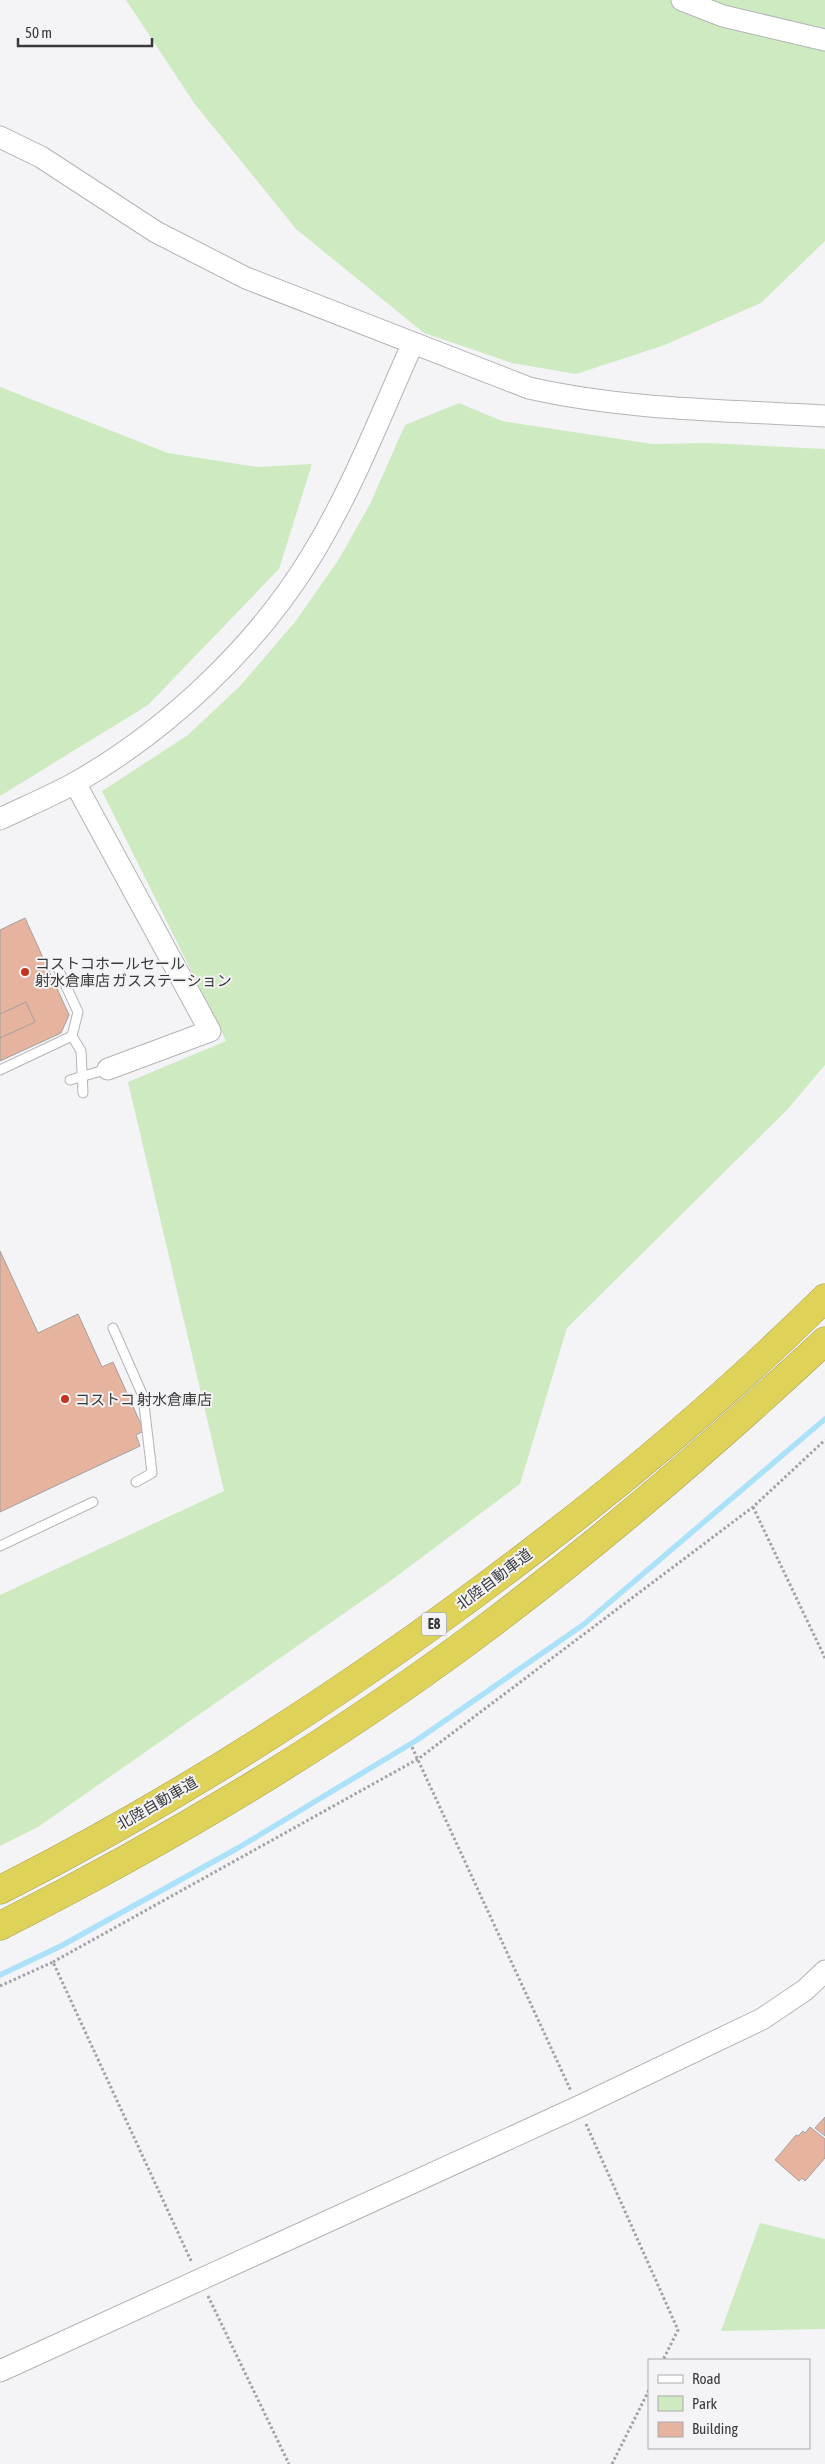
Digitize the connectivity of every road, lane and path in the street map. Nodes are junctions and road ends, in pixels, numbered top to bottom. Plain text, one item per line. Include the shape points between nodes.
1 (682, 0) edge
2 (825, 40) edge
3 (0, 136) edge
4 (413, 343) junction
5 (825, 416) edge
6 (75, 783) junction
7 (0, 819) edge
8 (59, 970) dead end
9 (72, 1036) junction
10 (108, 1069) joint
11 (0, 1070) edge
12 (81, 1077) junction
13 (70, 1080) dead end
14 (82, 1093) dead end
15 (825, 1298) edge
16 (113, 1328) dead end
17 (825, 1341) edge
18 (825, 1440) edge
19 (136, 1482) dead end
20 (93, 1502) dead end
21 (753, 1506) junction
22 (0, 1546) edge
23 (825, 1658) edge
24 (412, 1747) dead end
25 (418, 1759) junction
26 (0, 1890) edge
27 (0, 1926) edge
28 (53, 1962) junction
29 (825, 1970) edge
30 (0, 1986) edge
31 (578, 2107) junction
32 (199, 2278) junction
33 (664, 2359) edge
34 (0, 2371) edge
35 (648, 2392) edge
36 (289, 2464) edge
37 (612, 2464) edge

1 - 2 street via 723,16
3 - 4 street via 41,157 156,232 246,278
4 - 5 street via 521,385 572,398
4 - 6 street via 346,495 312,555 278,605 242,649 194,695 136,742
6 - 7 street
6 - 10 street via 210,1031
8 - 9 lane via 78,1012
9 - 11 lane
9 - 12 lane via 81,1051
10 - 12 lane
12 - 13 lane
12 - 14 lane
15 - 26 highway, 北陸自動車道 / E8 via 729,1388 641,1464 493,1581 388,1657 203,1777 113,1830
16 - 19 lane via 144,1396 152,1473
17 - 27 highway, E8 via 750,1411 594,1544 498,1619 408,1683 220,1804 129,1858
18 - 21 path
20 - 22 lane
21 - 23 path
21 - 25 path
24 - 25 path
25 - 28 path
25 - 31 path
28 - 30 path
28 - 32 path
29 - 31 street via 805,1990 762,2019
31 - 32 street
31 - 33 path via 678,2330
32 - 34 street
32 - 36 path
35 - 37 path

